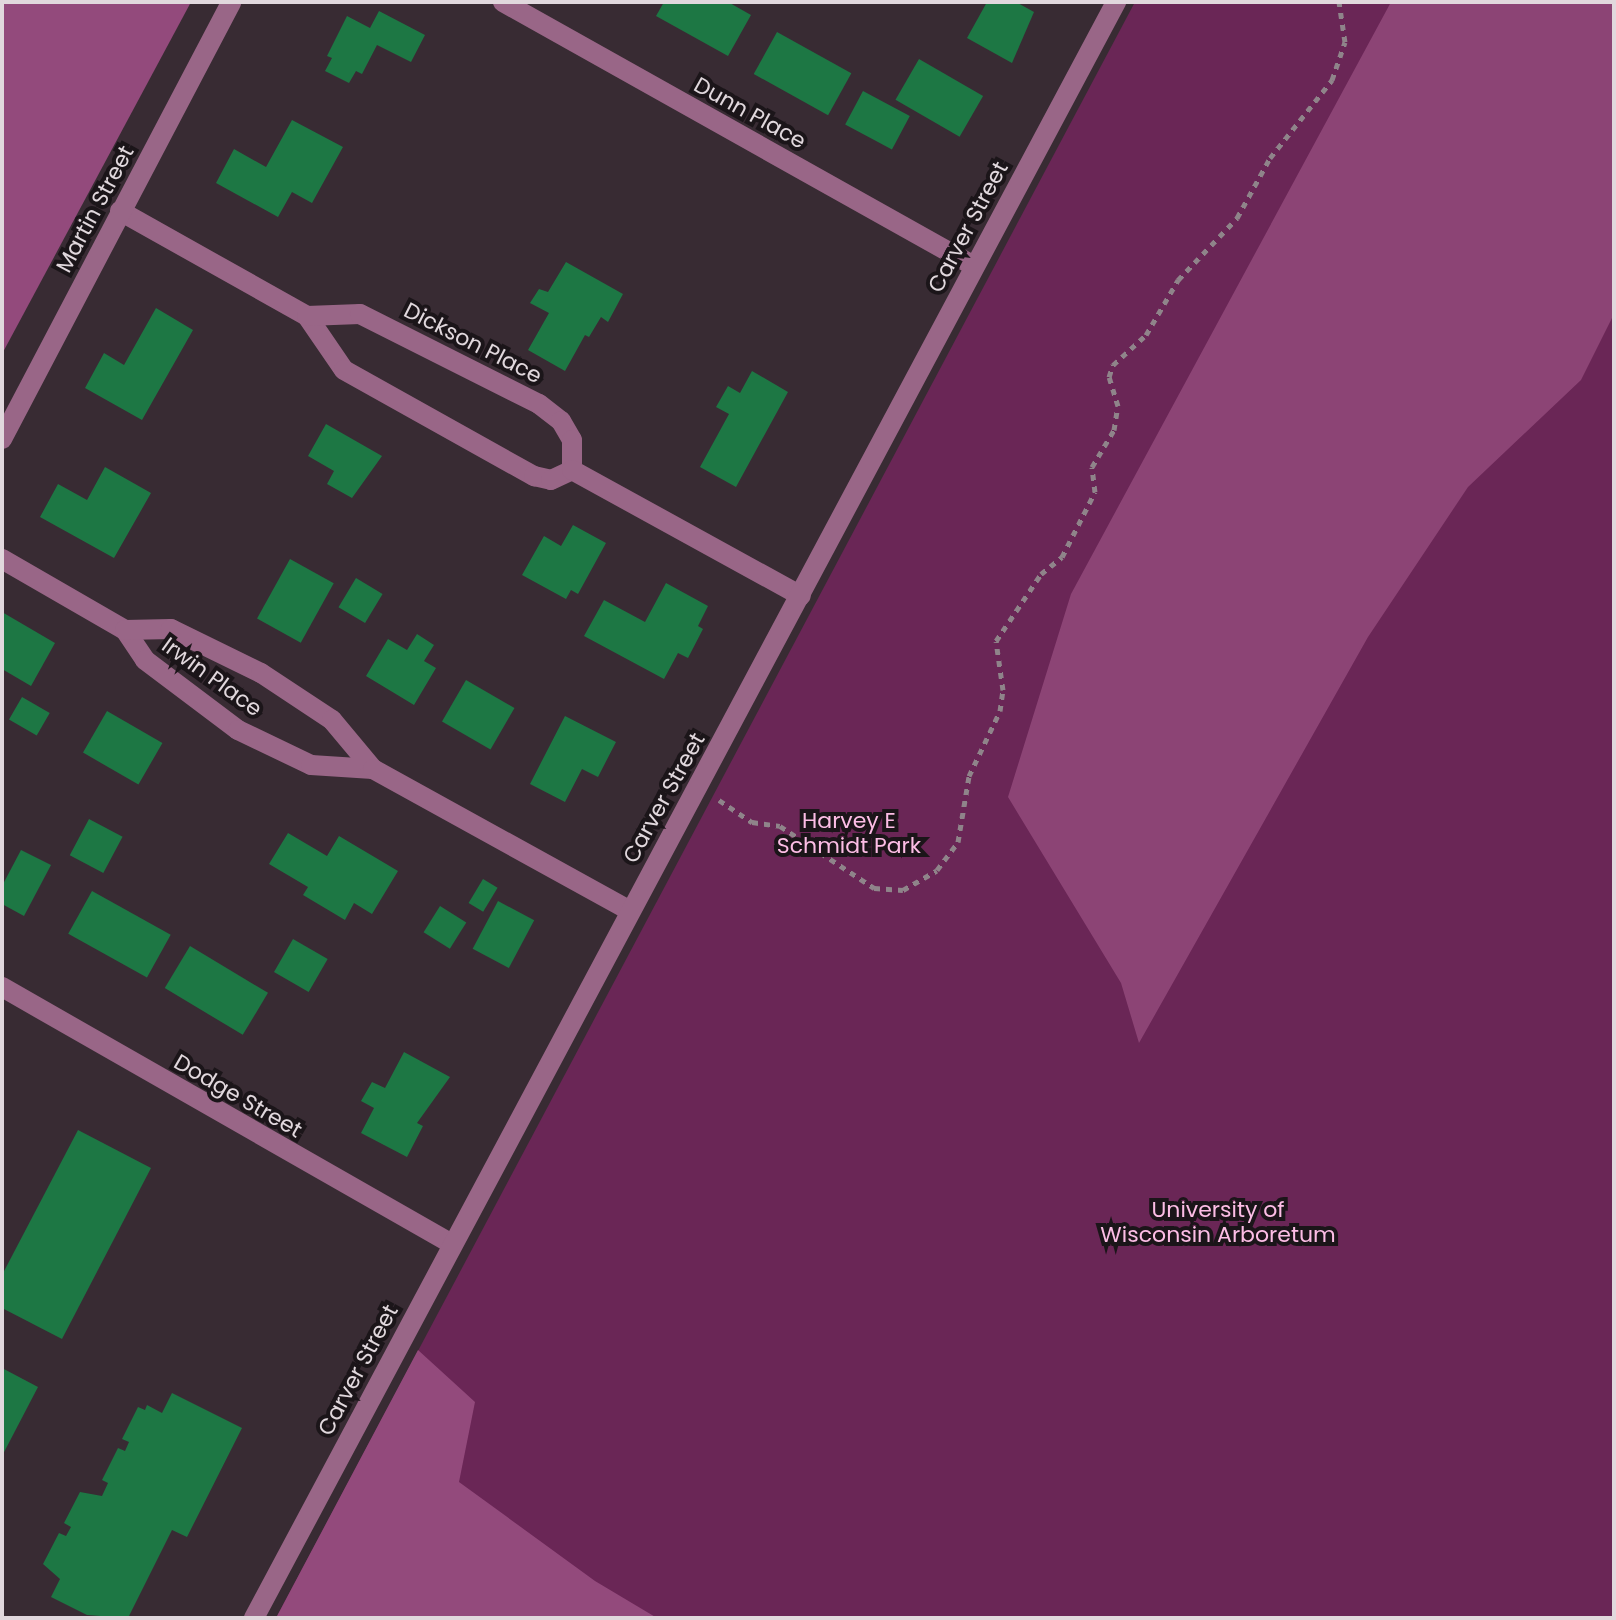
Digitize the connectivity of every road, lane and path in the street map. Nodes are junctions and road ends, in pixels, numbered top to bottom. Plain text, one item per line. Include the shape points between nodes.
1 (231, 2) edge
2 (503, 2) edge
3 (1116, 2) edge
4 (1339, 2) edge
5 (120, 211) junction
6 (974, 266) junction
7 (307, 316) junction
8 (2, 439) edge
9 (572, 470) junction
10 (2, 559) edge
11 (801, 596) junction
12 (125, 630) junction
13 (373, 769) junction
14 (698, 786) junction
15 (630, 911) junction
16 (2, 987) edge
17 (452, 1244) junction
18 (254, 1618) edge

1 - 5 street, Martin Street
2 - 6 street, Dunn Place
3 - 6 street, Carver Street
4 - 14 path via 1345,42 1332,80 1270,158 1237,218 1178,280 1146,335 1113,365 1109,377 1118,406 1114,430 1092,467 1095,492 1062,557 1041,574 996,641 1003,690 1000,711 969,776 958,842 937,870 903,890 874,888 780,826 752,822
5 - 7 street
5 - 8 street, Martin Street
6 - 11 street, Carver Street
7 - 9 street via 344,370 534,476 551,480
7 - 9 street, Dickson Place via 360,314 539,404 561,421 572,440
9 - 11 street
10 - 12 street, Irwin Place
11 - 14 street, Carver Street
12 - 13 street, Irwin Place via 171,629 261,673 332,720
12 - 13 street, Irwin Place via 145,660 238,730 311,765
13 - 15 street, Irwin Place
14 - 15 street, Carver Street
15 - 17 street, Carver Street
16 - 17 street, Dodge Street
17 - 18 street, Carver Street

